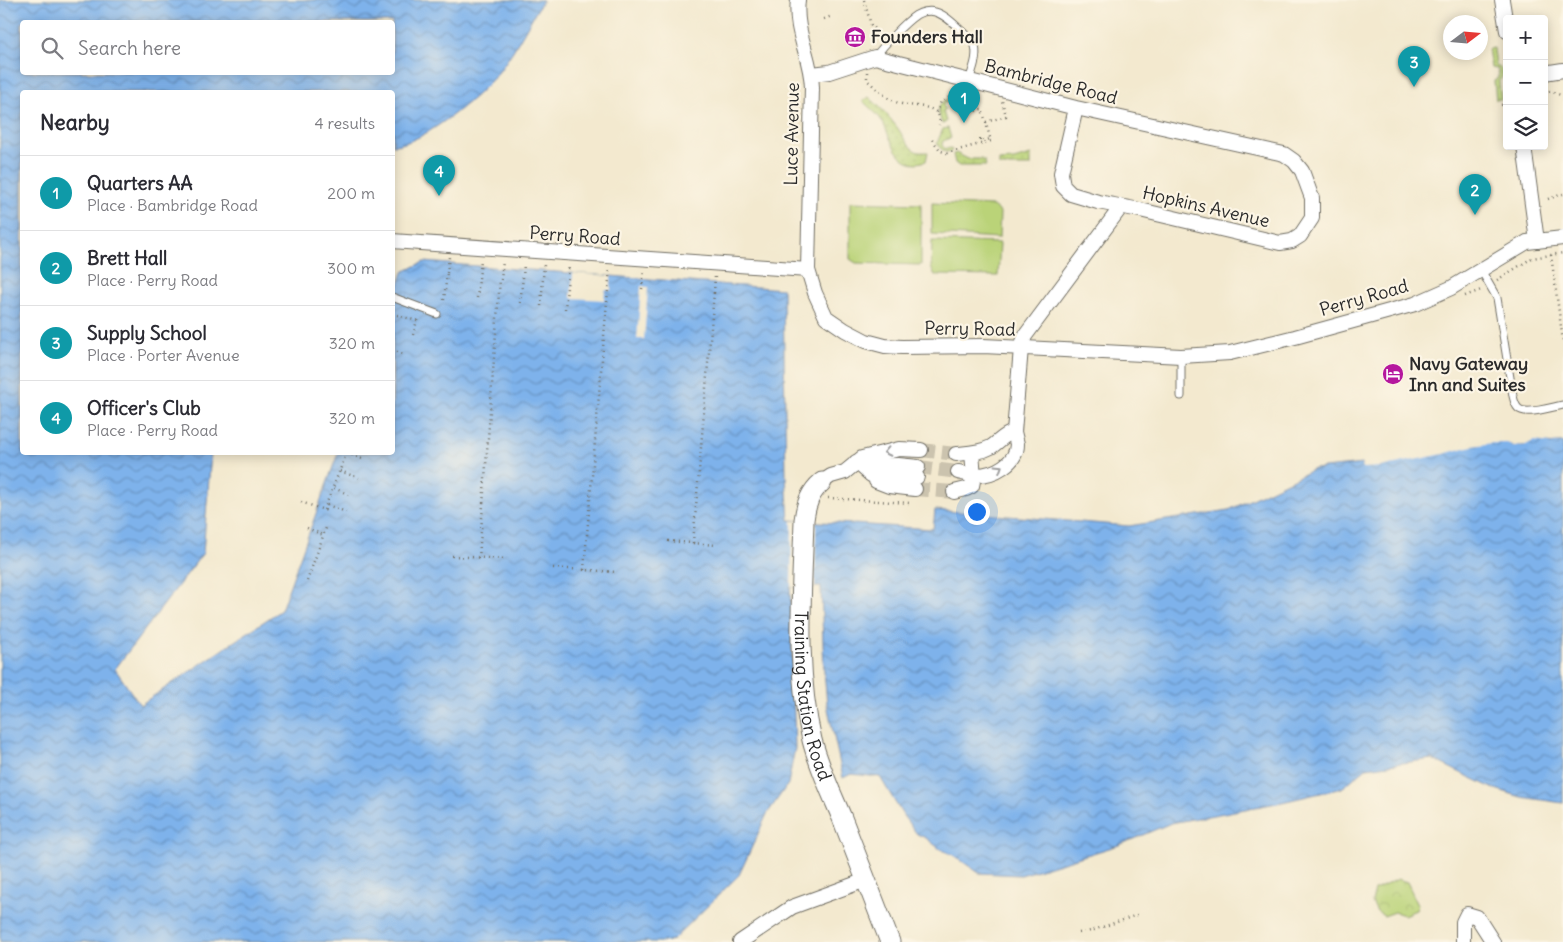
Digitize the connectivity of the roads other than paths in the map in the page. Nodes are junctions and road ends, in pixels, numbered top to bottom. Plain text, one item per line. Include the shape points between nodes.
1 (798, 0) edge
2 (1502, 0) edge
3 (1504, 15) edge
4 (872, 63) junction
5 (1563, 70) edge
6 (1548, 72) edge
7 (812, 74) junction
8 (967, 83) junction
9 (1076, 108) junction
10 (1525, 150) edge
11 (1284, 154) joint
12 (1121, 207) junction
13 (1563, 238) edge
14 (395, 241) edge
15 (1537, 241) junction
16 (808, 270) junction
17 (1481, 270) junction
18 (395, 298) edge
19 (436, 314) dead end
20 (1021, 348) junction
21 (1181, 356) junction
22 (1181, 396) dead end
23 (1563, 405) edge
24 (1014, 432) junction
25 (972, 453) junction
26 (956, 454) tunnel mouth
27 (863, 468) junction
28 (915, 475) junction
29 (974, 476) junction
30 (822, 482) joint
31 (866, 880) junction
32 (740, 942) edge
33 (890, 942) edge
34 (1463, 942) edge
35 (1493, 942) edge

1 - 7 street, Luce Avenue via 799,32
2 - 3 street
4 - 7 street
4 - 8 street, Bambridge Road
4 - 8 lane via 881,48 917,14 934,12 943,16 977,49
5 - 6 street
7 - 16 street, Luce Avenue
8 - 9 street, Bambridge Road
9 - 11 street, Bambridge Road
9 - 12 street via 1061,173 1063,186 1071,194
10 - 15 street
11 - 12 street, Hopkins Avenue via 1302,171 1312,198 1312,218 1300,236 1292,241 1280,243
12 - 20 street, Hopkins Avenue via 1025,336
13 - 15 street, Perry Road
14 - 16 street, Perry Road
15 - 17 street, Perry Road via 1527,242
16 - 20 street, Perry Road via 814,293 826,317 866,341 902,347
17 - 21 street, Perry Road via 1415,304 1230,353
17 - 23 lane via 1497,298 1516,406 1529,412
18 - 19 lane
20 - 21 street, Perry Road
20 - 24 street
21 - 22 lane
24 - 25 street via 1007,433 992,446
29 -> 24 street via 991,473 1009,461 1017,444
25 - 26 street
25 - 29 street
27 - 28 street via 898,465
27 - 28 street via 874,480 889,486
28 -> 27 street, Training Station Road via 915,450 899,449 862,458
27 - 30 street, Training Station Road via 831,476
29 - 29 street via 956,482 966,489 972,486
30 - 31 street, Training Station Road via 811,494 805,508 802,670 812,741
31 - 32 street via 792,907
31 - 33 street, Training Station Road
34 - 35 street via 1463,922 1467,914 1478,916

